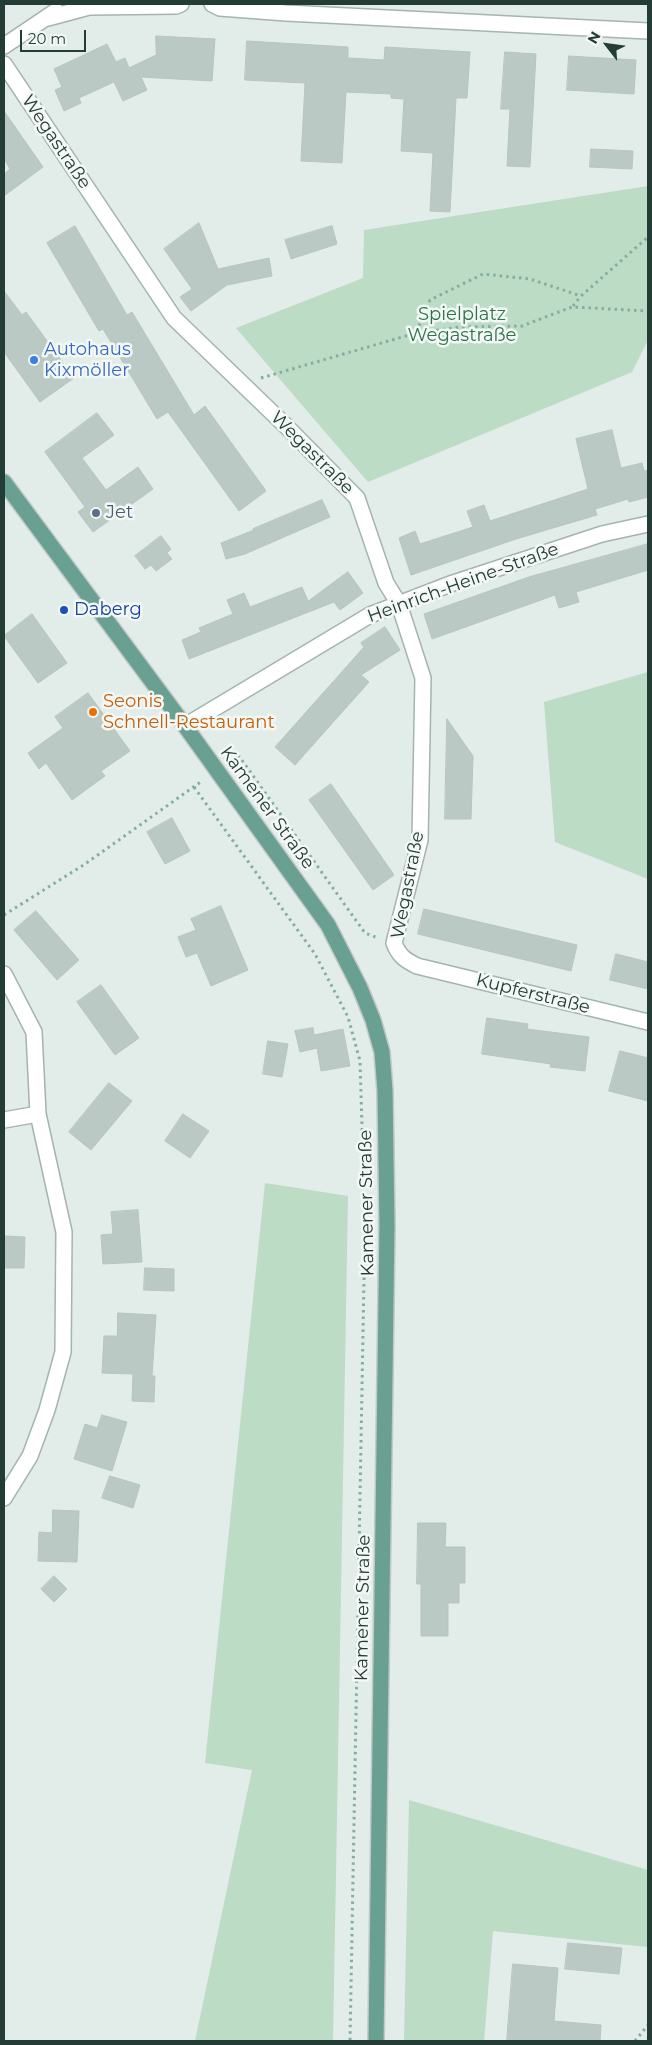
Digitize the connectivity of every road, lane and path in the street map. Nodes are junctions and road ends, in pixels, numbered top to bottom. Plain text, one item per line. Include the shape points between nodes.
1 (65, 4) edge
2 (181, 4) edge
3 (212, 4) edge
4 (286, 8) edge
5 (48, 18) junction
6 (648, 31) edge
7 (4, 46) edge
8 (4, 64) edge
9 (648, 236) edge
10 (581, 296) junction
11 (572, 307) junction
12 (648, 311) edge
13 (416, 333) junction
14 (242, 386) junction
15 (4, 482) edge
16 (648, 524) edge
17 (399, 604) junction
18 (185, 726) junction
19 (217, 770) junction
20 (4, 915) edge
21 (394, 944) junction
22 (417, 966) joint
23 (4, 974) edge
24 (648, 1022) edge
25 (38, 1114) junction
26 (4, 1120) edge
27 (4, 1498) edge
28 (648, 2025) edge
29 (350, 2041) edge
30 (376, 2041) edge
31 (634, 2041) edge

1 - 5 street
2 - 5 street via 89,7
3 - 4 street via 220,8
4 - 6 street
5 - 7 street
8 - 14 street, Wegastraße via 174,318
9 - 10 path
10 - 11 path
10 - 13 path via 530,279 482,274 430,300
11 - 12 path
11 - 13 path via 522,326
13 - 14 path
14 - 17 street, Wegastraße via 358,498 386,583
15 - 18 main road, Kamener Straße
16 - 17 street, Heinrich-Heine-Straße via 602,534
17 - 18 street, Heinrich-Heine-Straße via 370,614
17 - 21 street, Wegastraße via 423,678 422,768 420,840
18 - 19 main road, Kamener Straße
19 - 21 path via 239,756 365,933
19 - 30 main road, Kamener Straße via 328,925 360,988 382,1052 387,1225
20 - 29 path via 194,787 315,954 348,1017 360,1061 365,1224
21 - 22 street, Wegastraße via 406,961
22 - 24 street, Kupferstraße
23 - 25 street via 34,1032
25 - 26 street
25 - 27 street via 64,1232 63,1352 30,1456
28 - 31 path

